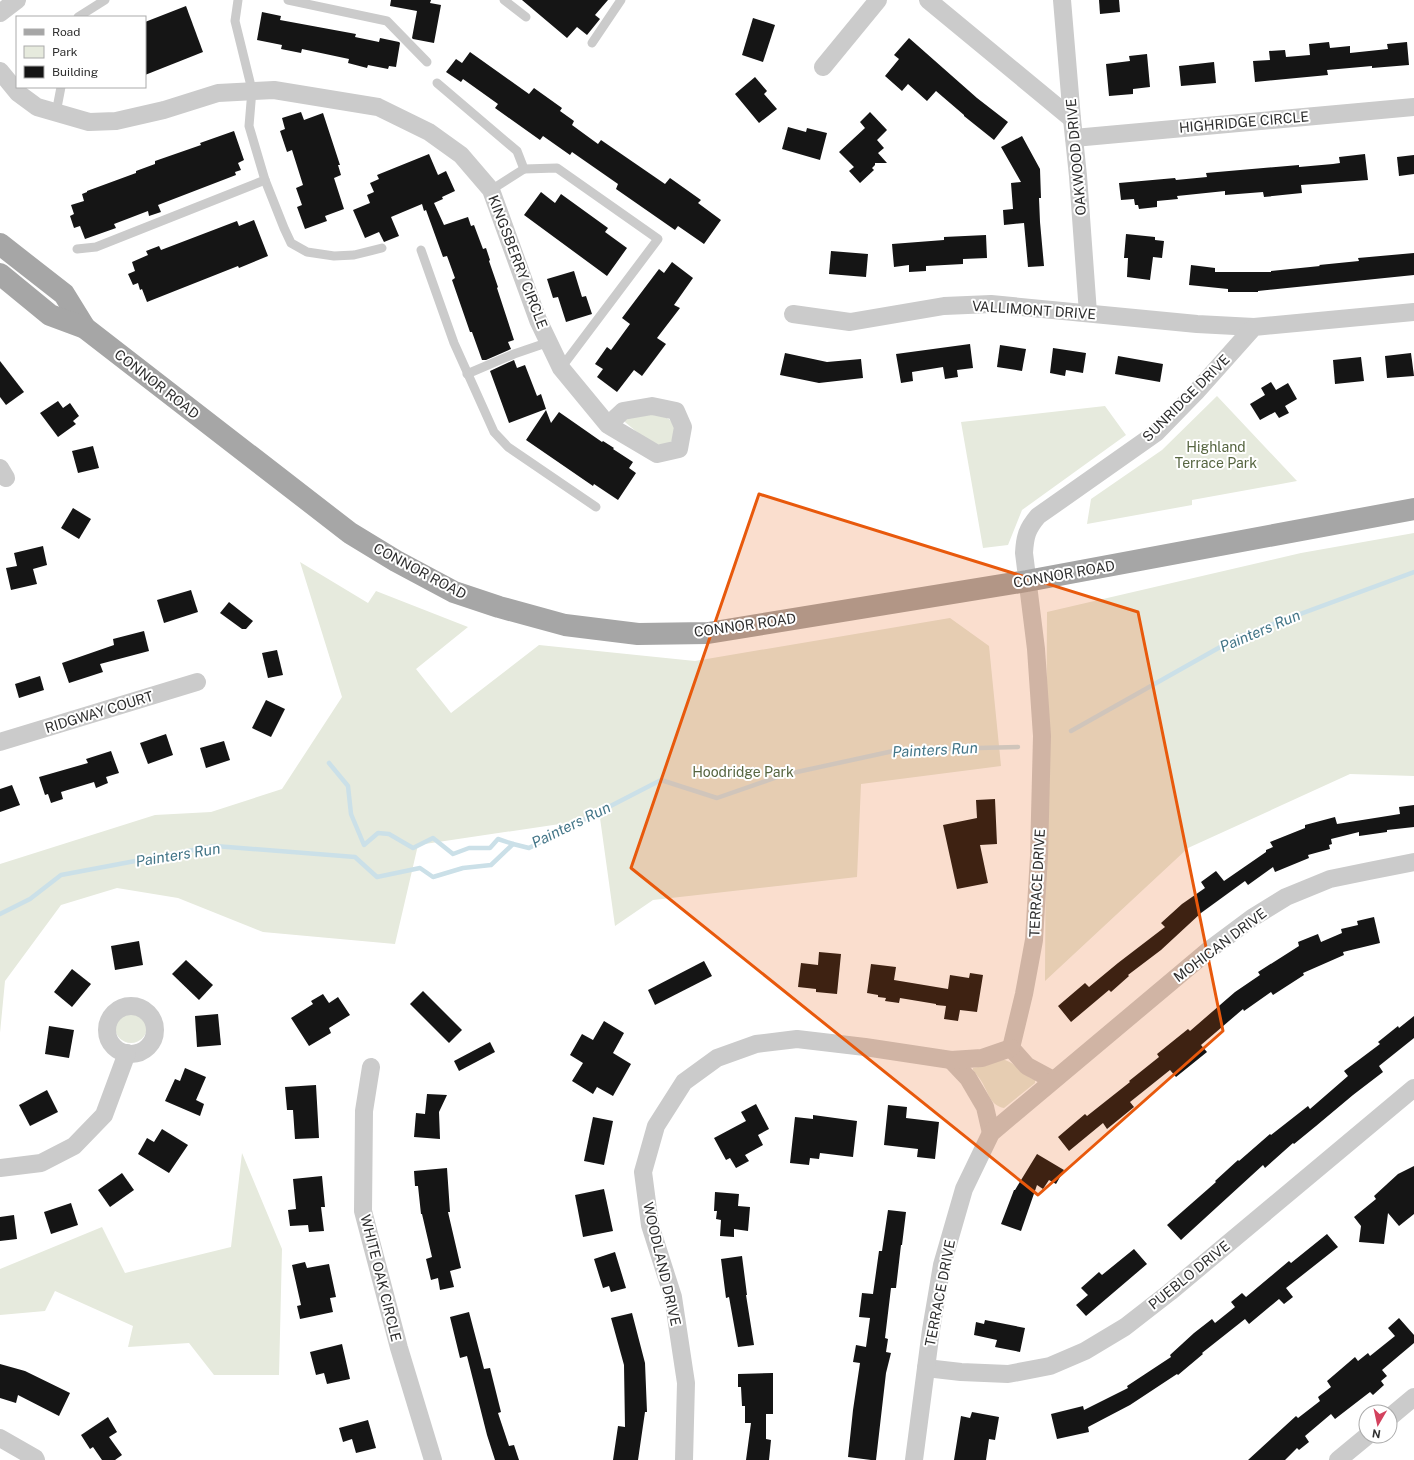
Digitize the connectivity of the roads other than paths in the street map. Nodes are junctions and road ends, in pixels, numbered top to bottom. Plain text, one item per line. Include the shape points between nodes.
1 (17, 0) edge
2 (105, 0) edge
3 (238, 0) edge
4 (288, 0) edge
5 (504, 0) edge
6 (622, 0) edge
7 (878, 0) edge
8 (928, 0) edge
9 (1062, 0) edge
10 (0, 13) edge
11 (80, 16) edge
12 (526, 17) dead end
13 (592, 43) dead end
14 (426, 62) dead end
15 (822, 67) dead end
16 (0, 71) edge
17 (436, 83) dead end
18 (61, 88) edge
19 (252, 90) junction
20 (1414, 107) edge
21 (56, 113) junction
22 (1072, 120) junction
23 (1074, 138) junction
24 (524, 169) junction
25 (265, 180) junction
26 (491, 190) junction
27 (0, 244) edge
28 (382, 248) dead end
29 (77, 249) dead end
30 (421, 250) dead end
31 (0, 274) edge
32 (1414, 312) edge
33 (793, 314) dead end
34 (1088, 314) junction
35 (1254, 327) junction
36 (85, 328) junction
37 (549, 342) junction
38 (561, 368) junction
39 (467, 374) junction
40 (608, 425) dead end
41 (596, 507) dead end
42 (1414, 509) edge
43 (1028, 581) junction
44 (197, 682) dead end
45 (0, 742) edge
46 (1414, 862) edge
47 (1011, 1048) junction
48 (127, 1053) dead end
49 (951, 1060) junction
50 (370, 1067) dead end
51 (1053, 1080) junction
52 (1414, 1088) edge
53 (991, 1133) junction
54 (0, 1168) edge
55 (926, 1368) junction
56 (1414, 1397) edge
57 (1398, 1410) edge
58 (0, 1438) edge
59 (1358, 1443) edge
60 (36, 1460) edge
61 (433, 1460) edge
62 (684, 1460) edge
63 (914, 1460) edge
64 (1338, 1460) edge

1 - 10 street
2 - 11 lane
3 - 19 lane via 235,21
4 - 14 lane via 388,21
5 - 12 lane
6 - 13 lane
7 - 15 street
8 - 22 street
9 - 22 street, OAKWOOD DRIVE
16 - 21 street, KINGSBERRY CIRCLE via 18,93 37,107
17 - 24 lane via 517,151
18 - 21 lane
19 - 21 street, KINGSBERRY CIRCLE via 218,93 164,110 116,121 89,122
19 - 25 lane via 249,126
19 - 26 street, KINGSBERRY CIRCLE via 274,90 378,107 429,132 461,155
20 - 23 street, HIGHRIDGE CIRCLE
22 - 23 street, OAKWOOD DRIVE
23 - 34 street, OAKWOOD DRIVE
24 - 26 lane
24 - 38 lane via 557,168 658,239
25 - 28 lane via 291,243 307,252 334,256 354,255
25 - 29 lane via 96,247
26 - 37 street, KINGSBERRY CIRCLE via 538,320
27 - 36 main road, CONNOR ROAD via 64,294
30 - 39 lane
31 - 36 main road, CONNOR ROAD via 50,315
32 - 35 street
33 - 34 street, VALLIMONT DRIVE via 850,322 944,306 991,304
34 - 35 street, VALLIMONT DRIVE
35 - 43 street, SUNRIDGE DRIVE via 1156,433 1038,516 1029,527 1025,540
36 - 43 main road, CONNOR ROAD via 350,533 454,592 565,625 638,634 708,633
37 - 38 street, KINGSBERRY CIRCLE
37 - 39 lane
38 - 40 street, KINGSBERRY CIRCLE
39 - 41 lane via 494,432 508,447
42 - 43 main road, CONNOR ROAD
43 - 47 street, TERRACE DRIVE via 1042,736 1039,856 1034,940
44 - 45 street, RIDGWAY COURT
46 - 51 street, MOHICAN DRIVE via 1330,880 1286,897 1209,950
47 - 49 street, WOODLAND DRIVE via 982,1058
47 - 51 street via 1027,1066
48 - 54 street via 104,1115 74,1146 41,1163
49 - 53 street via 968,1078 985,1107
49 - 62 street, WOODLAND DRIVE via 797,1039 756,1044 716,1058 684,1082 656,1126 643,1172 650,1225 673,1297 686,1383
50 - 61 street, WHITE OAK CIRCLE via 364,1111 363,1211 399,1348
51 - 53 street, TERRACE DRIVE
52 - 55 street, PUEBLO DRIVE via 1170,1292 1125,1327 1085,1351 1050,1366 1008,1374
53 - 55 street, TERRACE DRIVE via 964,1190 942,1265
55 - 63 street, TERRACE DRIVE
56 - 57 street
58 - 60 street
59 - 64 street

